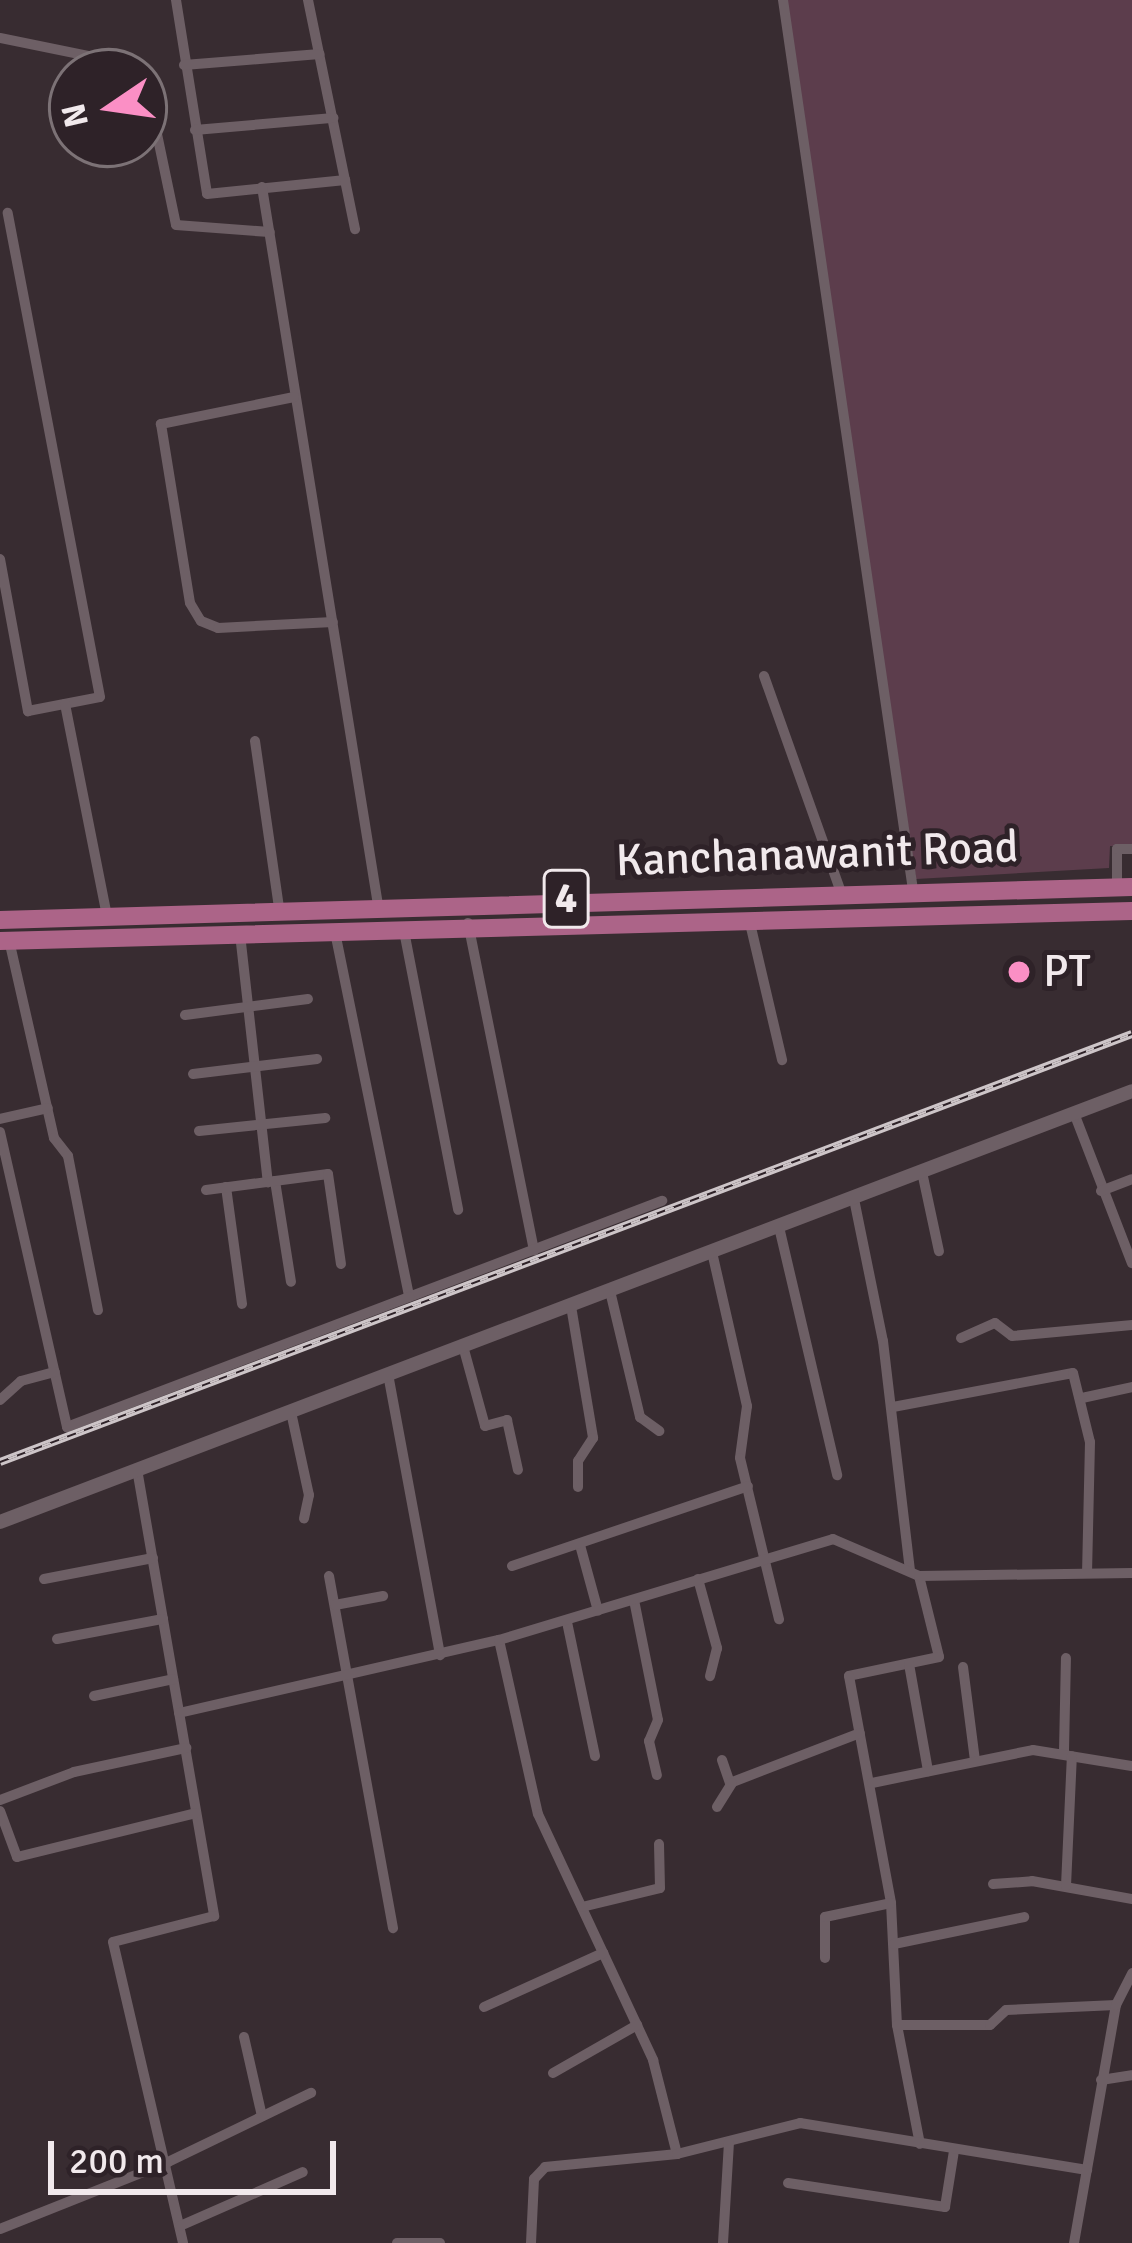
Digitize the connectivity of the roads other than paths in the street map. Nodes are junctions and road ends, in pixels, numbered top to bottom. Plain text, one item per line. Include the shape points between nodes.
1 (176, 0) edge
2 (308, 0) edge
3 (783, 0) edge
4 (0, 38) edge
5 (320, 54) junction
6 (184, 65) junction
7 (333, 118) junction
8 (195, 130) junction
9 (345, 180) junction
10 (262, 187) junction
11 (8, 212) dead end
12 (355, 230) dead end
13 (270, 232) junction
14 (18, 266) junction
15 (0, 270) edge
16 (294, 397) junction
17 (0, 559) edge
18 (333, 622) junction
19 (764, 676) dead end
20 (65, 704) junction
21 (255, 741) dead end
22 (1132, 849) edge
23 (1124, 886) edge
24 (913, 890) junction
25 (841, 892) junction
26 (378, 904) junction
27 (278, 908) junction
28 (1132, 911) edge
29 (107, 916) junction
30 (749, 919) junction
31 (469, 923) junction
32 (403, 926) junction
33 (334, 928) junction
34 (240, 933) junction
35 (2, 934) edge
36 (308, 999) dead end
37 (248, 1005) junction
38 (185, 1015) dead end
39 (316, 1059) dead end
40 (782, 1060) dead end
41 (255, 1066) junction
42 (193, 1074) dead end
43 (1132, 1091) edge
44 (48, 1108) junction
45 (1075, 1113) junction
46 (325, 1118) dead end
47 (0, 1119) edge
48 (261, 1124) junction
49 (200, 1131) dead end
50 (0, 1132) edge
51 (922, 1172) junction
52 (1132, 1179) edge
53 (271, 1181) junction
54 (226, 1187) junction
55 (206, 1190) dead end
56 (1101, 1190) junction
57 (854, 1199) junction
58 (662, 1201) dead end
59 (458, 1210) dead end
60 (779, 1227) junction
61 (534, 1250) junction
62 (939, 1251) dead end
63 (712, 1252) junction
64 (1131, 1259) edge
65 (341, 1264) dead end
66 (291, 1282) dead end
67 (610, 1291) junction
68 (409, 1297) junction
69 (242, 1304) dead end
70 (571, 1306) junction
71 (98, 1310) dead end
72 (1132, 1325) edge
73 (961, 1338) dead end
74 (464, 1346) junction
75 (55, 1372) junction
76 (388, 1374) junction
77 (1132, 1387) edge
78 (1082, 1398) junction
79 (0, 1400) edge
80 (892, 1406) junction
81 (292, 1412) junction
82 (659, 1431) dead end
83 (137, 1469) junction
84 (518, 1470) dead end
85 (837, 1475) dead end
86 (748, 1486) junction
87 (578, 1487) dead end
88 (304, 1518) dead end
89 (0, 1522) edge
90 (580, 1545) junction
91 (153, 1558) junction
92 (765, 1558) junction
93 (512, 1566) dead end
94 (1087, 1573) junction
95 (1132, 1573) edge
96 (915, 1574) junction
97 (329, 1576) dead end
98 (44, 1579) dead end
99 (698, 1579) junction
100 (383, 1596) dead end
101 (634, 1600) junction
102 (334, 1605) junction
103 (598, 1611) junction
104 (163, 1619) junction
105 (779, 1619) dead end
106 (567, 1622) junction
107 (57, 1639) dead end
108 (499, 1640) junction
109 (440, 1655) junction
110 (1066, 1658) dead end
111 (909, 1664) junction
112 (963, 1667) dead end
113 (348, 1676) junction
114 (710, 1676) dead end
115 (173, 1679) junction
116 (94, 1696) dead end
117 (179, 1713) junction
118 (860, 1733) junction
119 (185, 1748) junction
120 (1068, 1754) junction
121 (595, 1756) dead end
122 (722, 1760) dead end
123 (974, 1761) junction
124 (1132, 1766) edge
125 (928, 1772) junction
126 (657, 1774) dead end
127 (732, 1783) junction
128 (872, 1783) junction
129 (0, 1800) edge
130 (717, 1807) dead end
131 (0, 1811) edge
132 (196, 1813) junction
133 (659, 1844) dead end
134 (993, 1884) dead end
135 (1066, 1886) junction
136 (1132, 1899) edge
137 (891, 1904) junction
138 (582, 1907) junction
139 (1024, 1917) dead end
140 (393, 1928) dead end
141 (894, 1944) junction
142 (603, 1953) junction
143 (825, 1958) dead end
144 (1132, 1973) edge
145 (1116, 2005) junction
146 (484, 2007) dead end
147 (637, 2025) junction
148 (897, 2025) junction
149 (244, 2037) dead end
150 (553, 2073) dead end
151 (1132, 2074) edge
152 (1102, 2080) junction
153 (311, 2093) dead end
154 (262, 2116) junction
155 (730, 2142) junction
156 (920, 2144) junction
157 (954, 2151) junction
158 (677, 2154) junction
159 (168, 2162) junction
160 (1087, 2170) junction
161 (303, 2172) dead end
162 (788, 2182) dead end
163 (180, 2226) junction
164 (0, 2229) edge
165 (183, 2243) edge
166 (397, 2243) edge
167 (440, 2243) edge
168 (531, 2243) edge
169 (723, 2243) edge
170 (1074, 2243) edge

1 - 6 street
2 - 5 street
3 - 24 street
4 - 13 street via 143,67 176,225
5 - 6 street
5 - 7 street
6 - 8 street
7 - 8 street
7 - 9 street
8 - 10 street via 207,194
9 - 10 street
9 - 12 street
10 - 13 street
11 - 14 street
13 - 16 street
14 - 15 street
14 - 20 street via 100,697
16 - 18 street
16 - 18 street via 161,424 190,603 201,621 223,629
17 - 20 street via 28,711
18 - 26 street
19 - 25 street
20 - 29 street
21 - 27 street
22 - 23 street via 1117,849
23 - 24 highway, Kanchanawanit Road / 4
24 - 25 highway, Kanchanawanit Road / 4
25 - 26 highway, Kanchanawanit Road / 4
26 - 27 highway, Kanchanawanit Road / 4
27 - 29 highway, Kanchanawanit Road / 4
28 - 30 highway, Kanchanawanit Road / 4
29 - 35 highway, Kanchanawanit Road / 4
30 - 31 highway, Kanchanawanit Road / 4
30 - 40 street
31 - 32 highway, Kanchanawanit Road / 4
31 - 61 street
32 - 33 highway, Kanchanawanit Road / 4
32 - 59 street
33 - 34 highway, Kanchanawanit Road / 4
33 - 68 street
34 - 35 highway, Kanchanawanit Road / 4
34 - 37 street
35 - 44 street
36 - 37 street
37 - 38 street
37 - 41 street
39 - 41 street
41 - 42 street
41 - 48 street
43 - 45 street
44 - 47 street
44 - 71 street via 68,1156
45 - 51 street
45 - 56 street
46 - 48 street
48 - 49 street
48 - 53 street
50 - 75 street
51 - 57 street
51 - 62 street
52 - 56 street
53 - 54 street
53 - 65 street via 328,1174
53 - 66 street
54 - 55 street
54 - 69 street
56 - 64 street
57 - 60 street
57 - 80 street
58 - 61 street
60 - 63 street
60 - 85 street
61 - 68 street
63 - 67 street
63 - 86 street via 747,1406 740,1455
67 - 70 street
67 - 82 street via 640,1417
68 - 75 street via 67,1427
70 - 74 street
70 - 87 street via 593,1438 578,1461
72 - 73 street via 1012,1336 995,1323
74 - 76 street
74 - 84 street via 485,1426 507,1420
75 - 79 street via 21,1382
76 - 81 street
76 - 109 street
77 - 78 street
78 - 80 street via 1068,1370
78 - 94 street via 1090,1450
80 - 96 street
81 - 83 street
81 - 88 street via 309,1496
83 - 89 street
83 - 91 street
86 - 90 street
86 - 92 street
90 - 93 street
90 - 103 street
91 - 98 street
91 - 104 street
92 - 96 street via 838,1539
92 - 99 street
92 - 105 street
94 - 95 street
94 - 96 street
96 - 111 street via 939,1657
97 - 102 street
99 - 101 street
99 - 114 street via 716,1648
100 - 102 street
101 - 103 street
101 - 126 street via 658,1720 649,1741
102 - 113 street
103 - 106 street
104 - 107 street
104 - 115 street
106 - 108 street
106 - 121 street
108 - 109 street
108 - 138 street via 538,1814
109 - 113 street
110 - 120 street
111 - 118 street via 849,1676
111 - 125 street
112 - 123 street
113 - 117 street
113 - 140 street
115 - 116 street
115 - 117 street
117 - 119 street
118 - 127 street
118 - 128 street
119 - 129 street via 74,1772
119 - 132 street
120 - 123 street
120 - 124 street
120 - 135 street
122 - 127 street
123 - 125 street
125 - 128 street
127 - 130 street
128 - 137 street
131 - 132 street via 17,1857
132 - 159 street via 214,1916 113,1942
133 - 138 street via 663,1885
134 - 135 street
135 - 136 street
137 - 141 street
137 - 143 street via 825,1917
138 - 142 street
139 - 141 street
141 - 148 street
142 - 146 street
142 - 147 street
144 - 145 street
145 - 148 street via 1006,2010 990,2025
145 - 152 street
147 - 150 street
147 - 158 street
148 - 156 street
149 - 154 street
151 - 152 street
152 - 160 street
153 - 154 street
154 - 159 street
155 - 156 street via 800,2123
155 - 158 street
155 - 169 street
156 - 157 street
157 - 160 street
157 - 162 street via 945,2206
158 - 168 street via 537,2171
159 - 163 street
159 - 164 street
160 - 170 street
161 - 163 street
163 - 165 street
166 - 167 street

